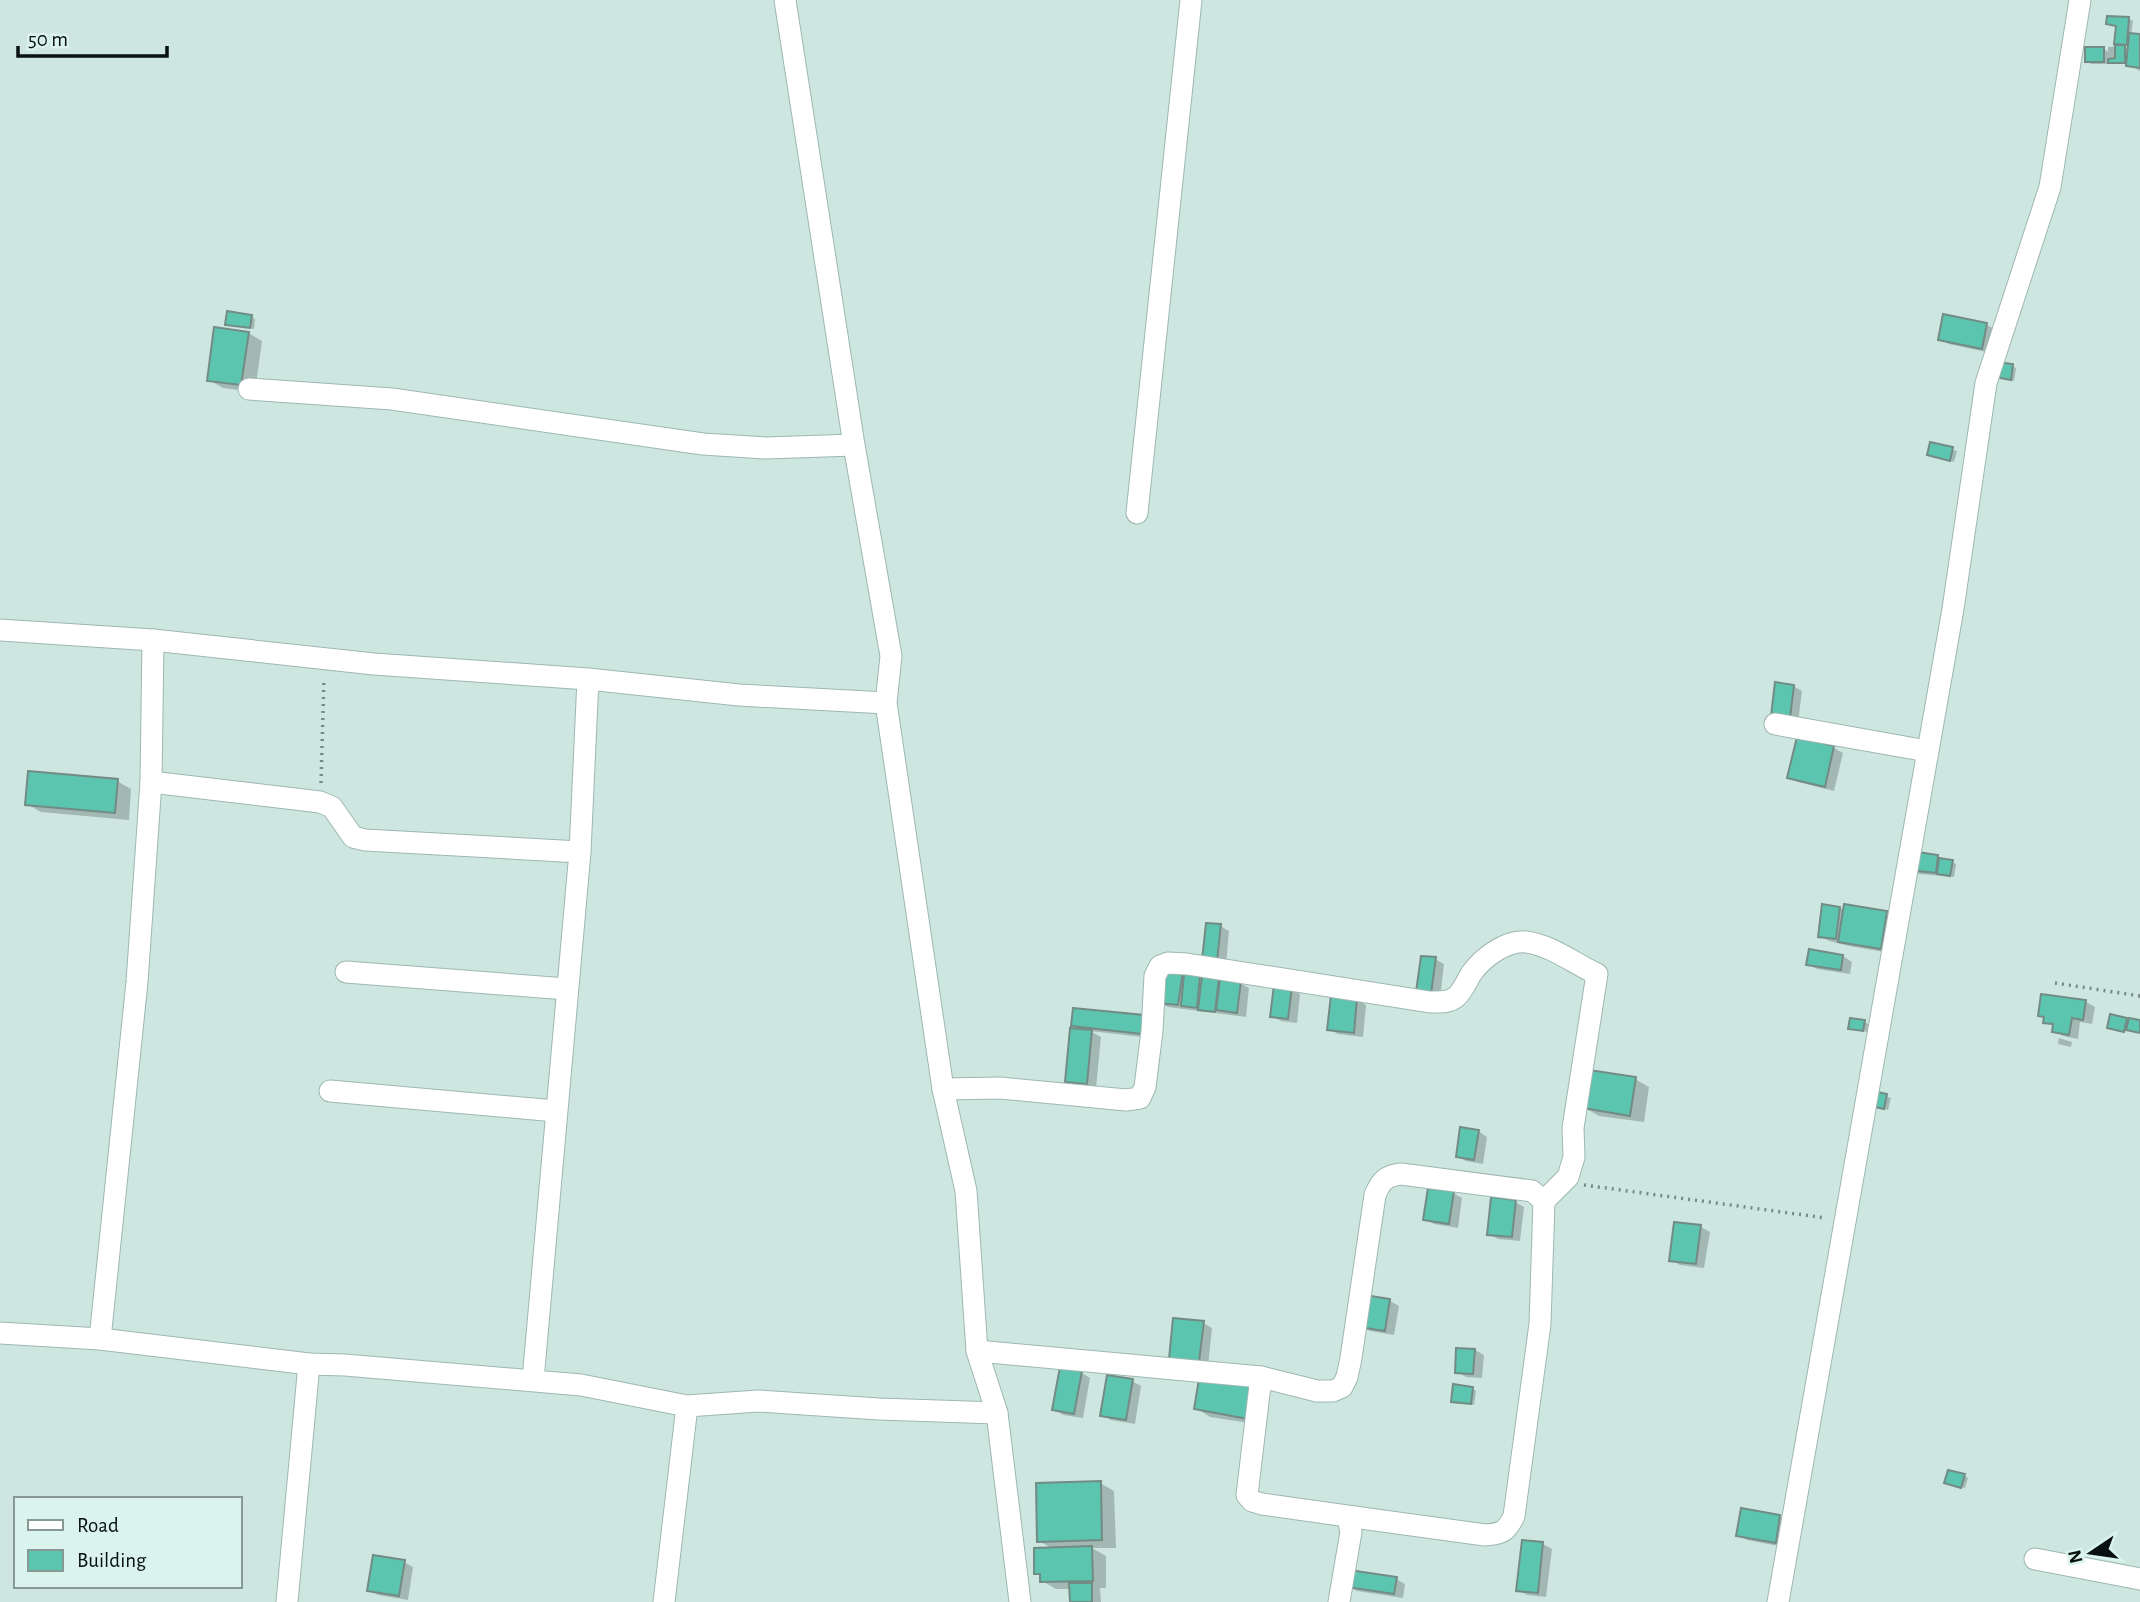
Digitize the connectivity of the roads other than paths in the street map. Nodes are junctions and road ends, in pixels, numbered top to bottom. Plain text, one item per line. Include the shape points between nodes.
1 (785, 0) edge
2 (1191, 0) edge
3 (2080, 0) edge
4 (248, 390) dead end
5 (854, 445) junction
6 (1137, 513) dead end
7 (0, 630) edge
8 (153, 640) junction
9 (588, 679) junction
10 (886, 703) junction
11 (1775, 724) dead end
12 (1927, 751) junction
13 (151, 782) junction
14 (580, 852) junction
15 (346, 972) dead end
16 (567, 989) junction
17 (943, 1088) junction
18 (330, 1091) dead end
19 (555, 1111) junction
20 (1544, 1201) junction
21 (0, 1333) edge
22 (100, 1339) junction
23 (977, 1351) junction
24 (309, 1364) junction
25 (1261, 1377) junction
26 (533, 1380) junction
27 (687, 1406) junction
28 (997, 1413) junction
29 (1353, 1517) junction
30 (2035, 1559) dead end
31 (2140, 1579) edge
32 (286, 1602) edge
33 (664, 1602) edge
34 (1020, 1602) edge
35 (1339, 1602) edge
36 (1778, 1602) edge

1 - 5 street
2 - 6 street
3 - 12 street via 2050,187 1986,383
4 - 5 street via 392,399 703,444 766,448
5 - 10 street via 891,656
7 - 8 street
8 - 9 street via 324,659
8 - 13 street
9 - 10 street via 739,695
9 - 14 street
10 - 17 street
11 - 12 street
12 - 36 street
13 - 14 street via 320,802 332,807 353,837 365,840
13 - 22 street via 137,982
14 - 16 street
15 - 16 street
16 - 19 street
17 - 20 street via 1140,1098 1152,1031 1155,976 1160,966 1168,963 1445,1002 1457,997 1487,957 1525,942 1597,974 1573,1128 1574,1157 1568,1177
17 - 23 street via 966,1191
18 - 19 street
19 - 26 street
20 - 25 street via 1532,1192 1389,1175 1376,1195 1352,1358 1342,1387 1317,1391
20 - 29 street via 1540,1324 1514,1516 1508,1528 1485,1535
21 - 22 street
22 - 24 street
23 - 25 street
23 - 28 street
24 - 26 street
24 - 32 street
25 - 29 street via 1247,1495 1262,1504
26 - 27 street
27 - 28 street via 758,1401
27 - 33 street
28 - 34 street
29 - 35 street
30 - 31 street

